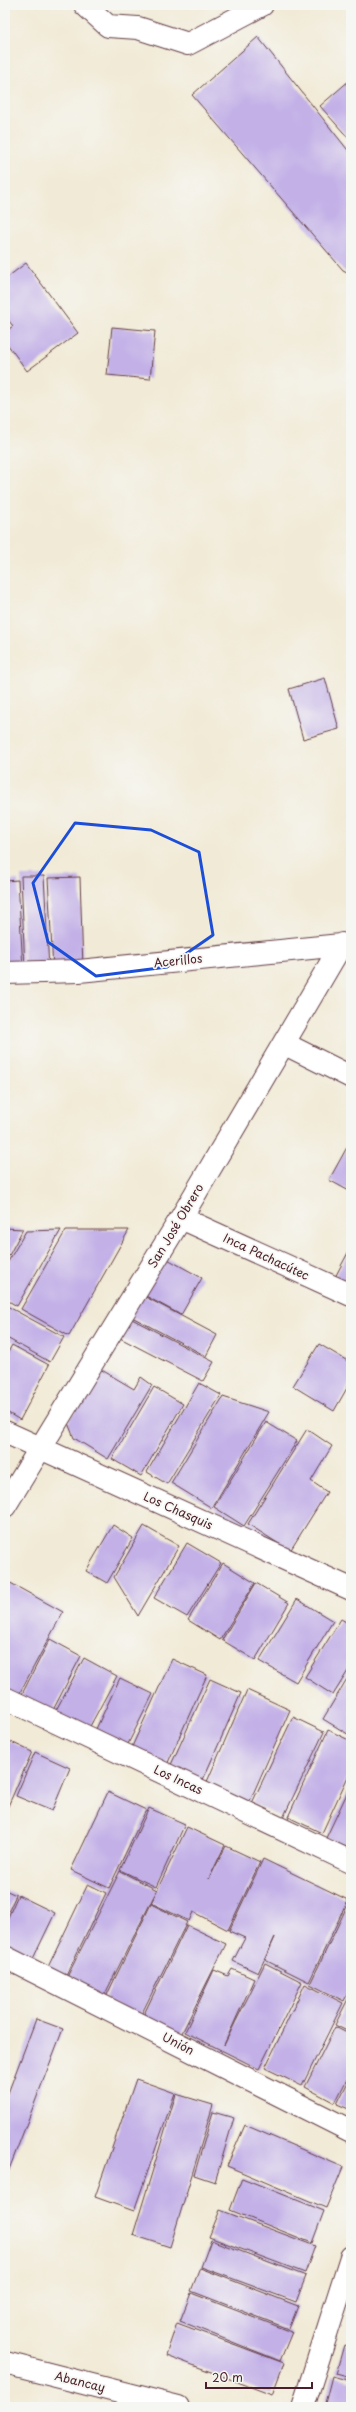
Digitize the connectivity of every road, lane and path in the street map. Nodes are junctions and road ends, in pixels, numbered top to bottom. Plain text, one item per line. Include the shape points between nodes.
1 (85, 5) edge
2 (262, 5) edge
3 (346, 944) edge
4 (5, 972) edge
5 (285, 1044) junction
6 (351, 1077) edge
7 (181, 1218) junction
8 (351, 1295) edge
9 (5, 1432) edge
10 (41, 1450) junction
11 (5, 1506) edge
12 (351, 1590) edge
13 (5, 1698) edge
14 (351, 1862) edge
15 (5, 1957) edge
16 (351, 2131) edge
17 (351, 2256) edge
18 (5, 2363) edge
19 (178, 2407) edge
20 (303, 2407) edge

1 - 2 street via 108,26 138,28 188,44
3 - 4 street, Acerillos via 80,971
3 - 5 street, San José Obrero
5 - 6 street
5 - 7 street, San José Obrero
7 - 8 street, Inca Pachacútec
7 - 10 street, San José Obrero
9 - 10 street, Los Chasquis
10 - 11 street, San José Obrero
10 - 12 street, Los Chasquis
13 - 14 street, Los Incas
15 - 16 street, Unión
17 - 20 street
18 - 19 street, Abancay

